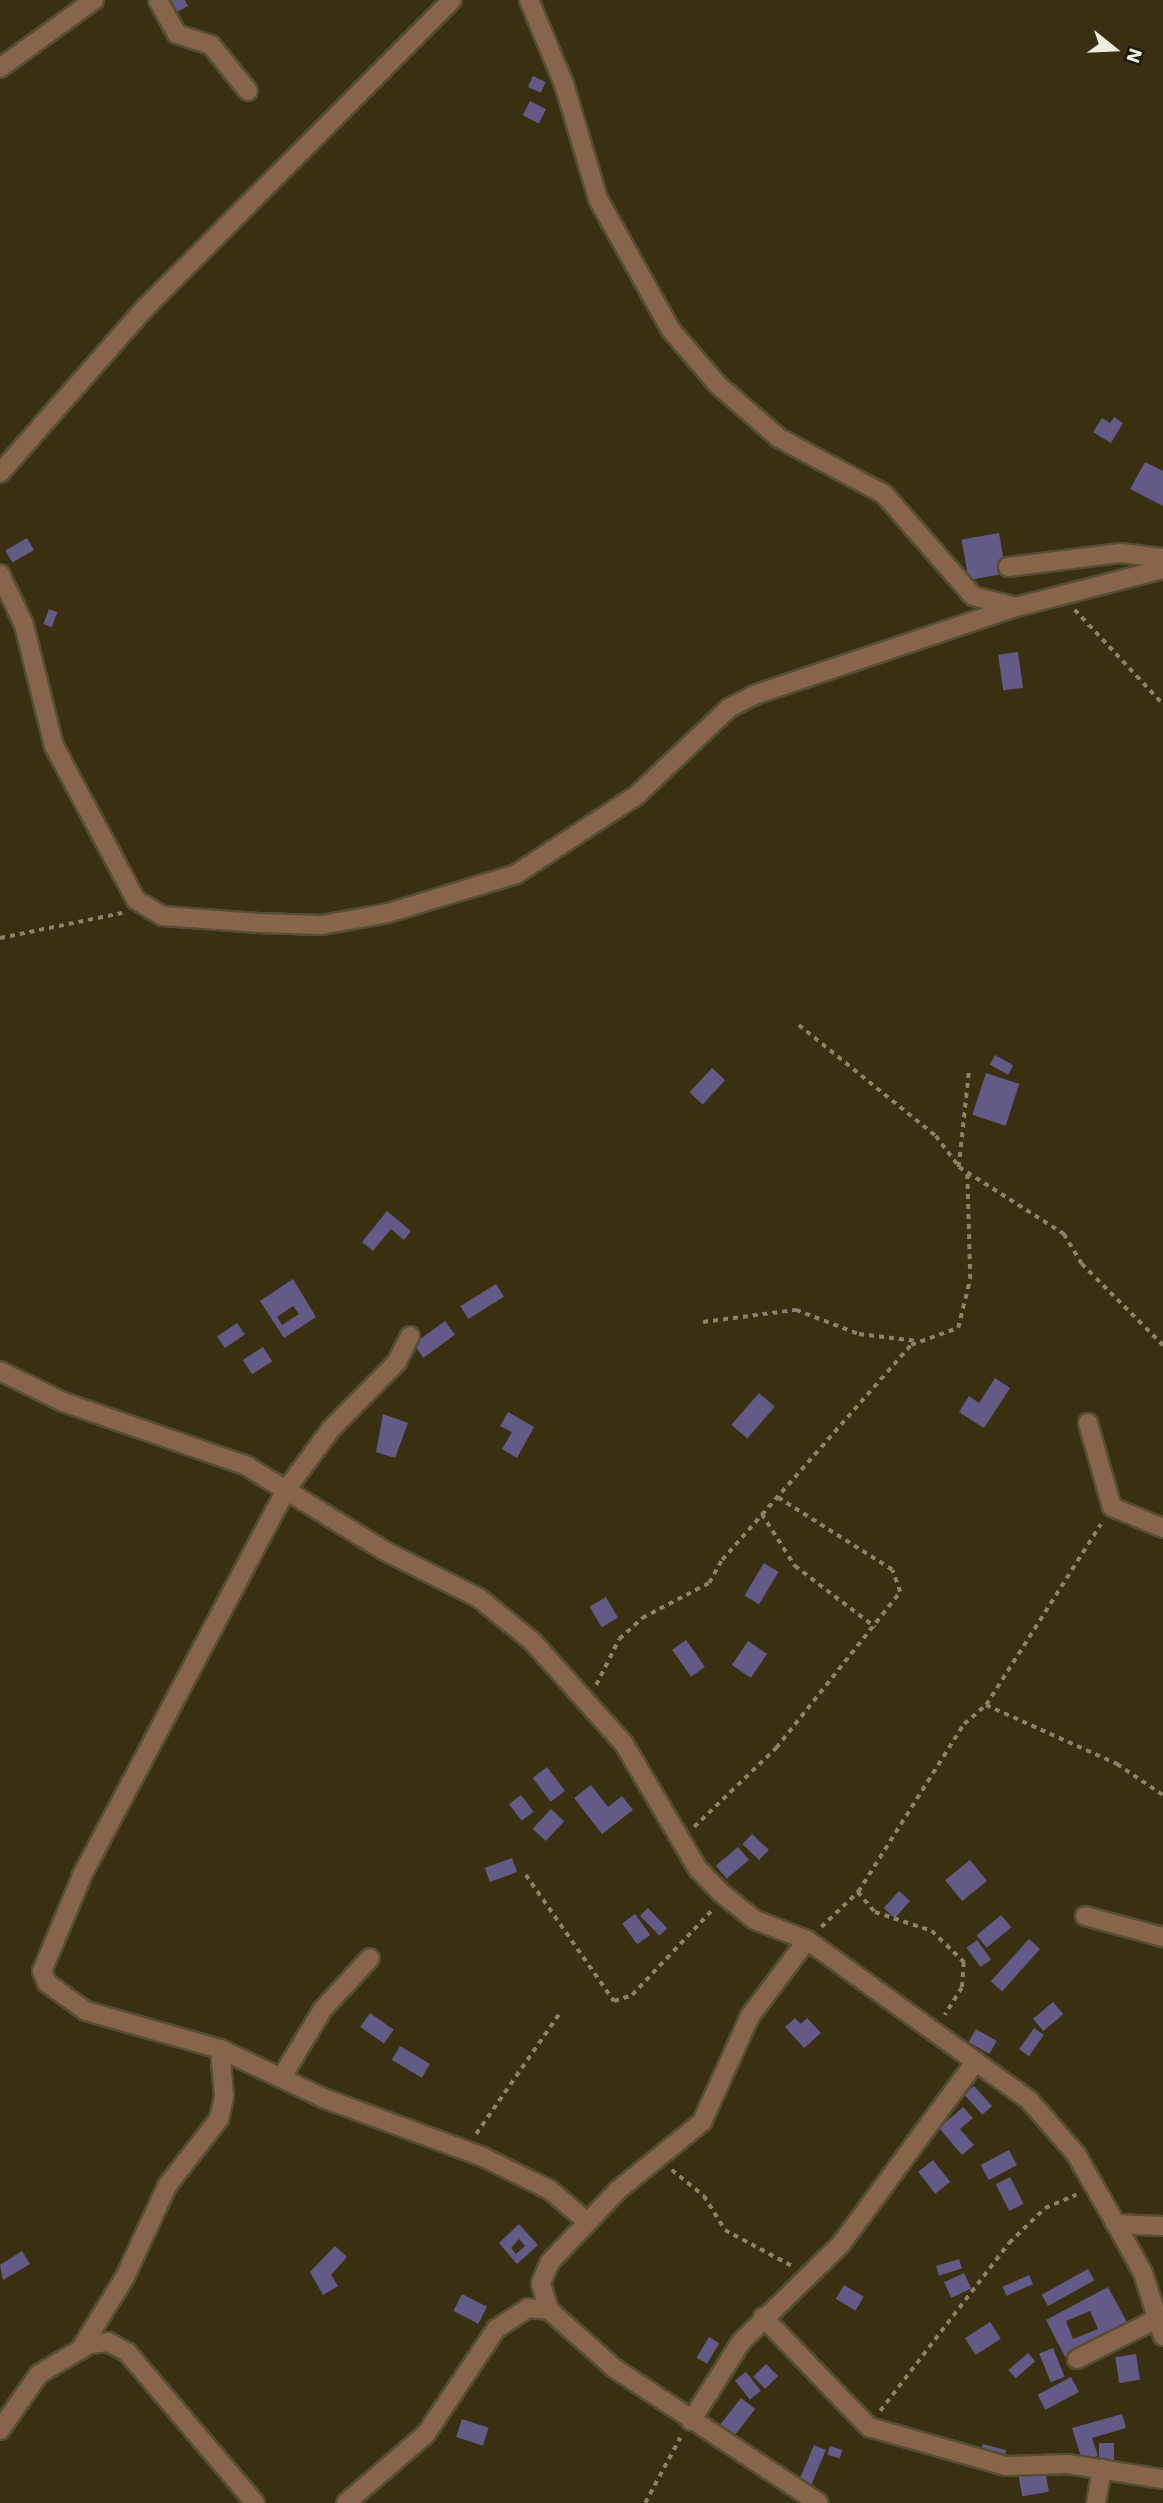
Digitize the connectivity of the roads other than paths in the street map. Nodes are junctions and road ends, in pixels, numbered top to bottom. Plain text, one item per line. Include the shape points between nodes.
1 (94, 0) edge
2 (158, 0) edge
3 (452, 0) edge
4 (529, 0) edge
5 (0, 68) edge
6 (248, 91) dead end
7 (0, 473) edge
8 (1163, 558) edge
9 (1008, 568) dead end
10 (1163, 569) edge
11 (0, 574) edge
12 (1016, 607) junction
13 (410, 1336) dead end
14 (0, 1371) edge
15 (1088, 1423) dead end
16 (286, 1490) junction
17 (1163, 1528) edge
18 (1084, 1916) dead end
19 (1163, 1937) edge
20 (807, 1940) junction
21 (370, 1958) dead end
22 (220, 2049) junction
23 (976, 2061) junction
24 (283, 2075) junction
25 (586, 2221) junction
26 (1116, 2224) junction
27 (1163, 2226) edge
28 (549, 2310) junction
29 (1161, 2317) edge
30 (763, 2318) junction
31 (1163, 2336) edge
32 (80, 2350) junction
33 (1077, 2359) dead end
34 (691, 2421) junction
35 (0, 2430) edge
36 (1102, 2469) junction
37 (1163, 2479) edge
38 (255, 2503) edge
39 (346, 2503) edge
40 (819, 2503) edge
41 (1096, 2503) edge

1 - 5 street
2 - 6 street via 177,33 211,46
3 - 7 street via 144,309
4 - 12 street via 564,85 598,199 689,355 779,438 884,494 965,589
8 - 9 street via 1121,552
10 - 12 street
11 - 12 street via 24,625 54,746 136,900 163,916 321,925 448,898 516,874 637,795 729,708 754,695
13 - 16 street via 397,1362 331,1429
14 - 16 street via 63,1402 245,1465
15 - 17 street via 1112,1507
16 - 20 street via 479,1598 532,1641 624,1744 679,1840 725,1896 755,1920
16 - 22 street via 82,1875 42,1971 47,1983 86,2011
18 - 19 street
20 - 23 street
20 - 25 street via 750,2016 702,2122
21 - 24 street via 323,2009
22 - 24 street
22 - 32 street via 224,2097 219,2119 167,2186 125,2277
23 - 26 street via 1052,2122
23 - 30 street via 813,2274
24 - 25 street via 323,2098 523,2174
25 - 28 street via 544,2274
26 - 27 street
26 - 29 street
28 - 34 street via 614,2368
28 - 39 street via 528,2308 506,2320 426,2434
29 - 31 street
29 - 33 street
30 - 34 street
30 - 36 street via 869,2427 1006,2466
32 - 35 street via 39,2374
32 - 38 street via 107,2342 127,2352
34 - 40 street
36 - 37 street
36 - 41 street

